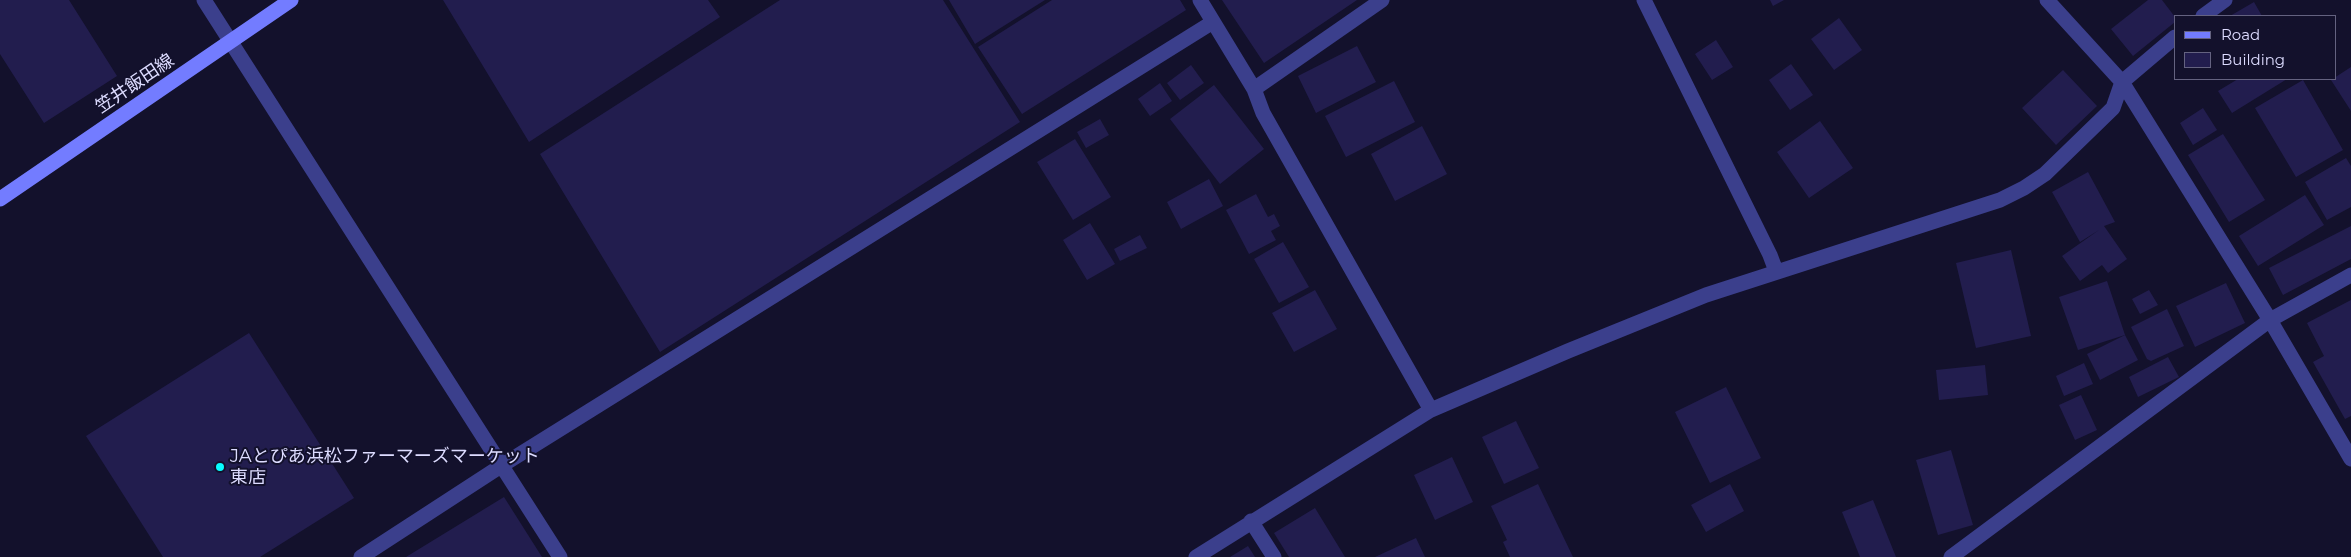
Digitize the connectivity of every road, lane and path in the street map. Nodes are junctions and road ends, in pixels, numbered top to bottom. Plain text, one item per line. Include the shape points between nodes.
1 (204, 0) edge
2 (291, 0) edge
3 (1200, 0) edge
4 (1382, 0) edge
5 (1644, 0) edge
6 (2046, 0) edge
7 (2225, 0) edge
8 (2204, 15) edge
9 (1213, 22) junction
10 (2174, 39) edge
11 (230, 42) junction
12 (2122, 82) junction
13 (1254, 89) junction
14 (0, 199) edge
15 (1776, 271) junction
16 (2351, 275) edge
17 (2270, 320) junction
18 (1431, 410) junction
19 (2351, 459) edge
20 (502, 466) junction
21 (1251, 521) junction
22 (361, 557) edge
23 (560, 557) edge
24 (1196, 557) edge
25 (1274, 557) edge
26 (1951, 557) edge

1 - 11 street
2 - 11 main road, 笠井飯田線
3 - 9 street
4 - 13 street
5 - 15 street
6 - 12 street
7 - 8 street
9 - 13 street
9 - 20 street
10 - 12 street
11 - 14 main road, 笠井飯田線
11 - 20 street
12 - 15 street via 2113,108 2045,174 2024,188 2000,200
12 - 17 street
13 - 18 street via 1263,113
15 - 18 street via 1706,295
16 - 17 street
17 - 19 street
17 - 26 street
18 - 21 street
20 - 22 street
20 - 23 street
21 - 24 street
21 - 25 street

